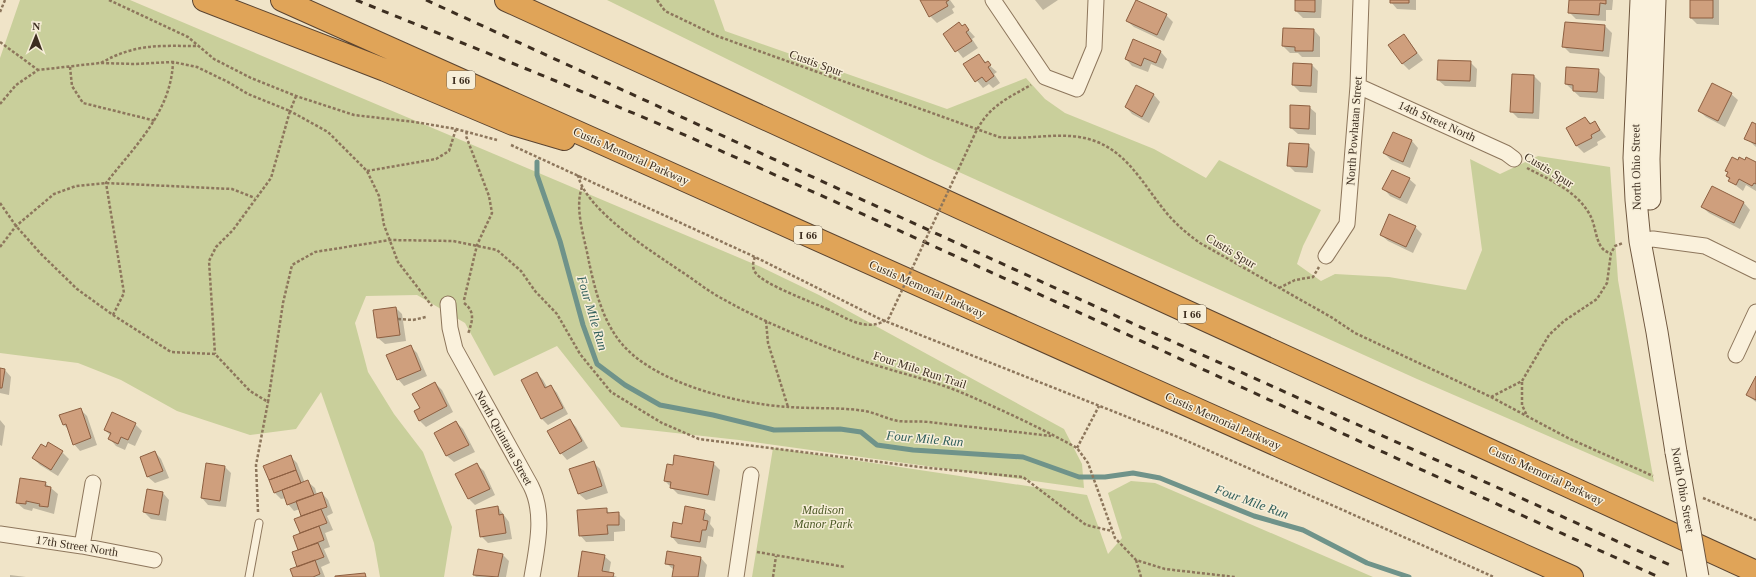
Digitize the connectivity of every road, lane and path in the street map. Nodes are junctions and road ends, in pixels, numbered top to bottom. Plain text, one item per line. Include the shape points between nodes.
1 (5, 0) edge
2 (109, 0) edge
3 (204, 0) edge
4 (282, 0) edge
5 (506, 0) edge
6 (541, 0) edge
7 (657, 0) edge
8 (993, 0) edge
9 (1096, 0) edge
10 (1361, 0) edge
11 (1648, 8) edge
12 (0, 12) edge
13 (0, 42) edge
14 (200, 46) junction
15 (628, 56) junction
16 (173, 62) junction
17 (100, 63) junction
18 (70, 67) junction
19 (38, 70) junction
20 (1045, 77) junction
21 (1358, 86) junction
22 (296, 96) junction
23 (0, 104) edge
24 (290, 111) junction
25 (156, 121) junction
26 (977, 128) junction
27 (456, 129) junction
28 (467, 131) junction
29 (1514, 159) joint
30 (641, 160) junction
31 (367, 171) junction
32 (578, 175) junction
33 (106, 183) junction
34 (582, 187) junction
35 (256, 198) junction
36 (0, 202) edge
37 (16, 226) junction
38 (390, 240) junction
39 (1646, 240) junction
40 (477, 245) junction
41 (0, 247) edge
42 (1611, 253) junction
43 (1326, 256) joint
44 (754, 257) junction
45 (1756, 271) edge
46 (1278, 288) junction
47 (463, 302) junction
48 (448, 307) junction
49 (1756, 312) edge
50 (113, 315) junction
51 (426, 317) dead end
52 (398, 319) dead end
53 (766, 321) junction
54 (468, 337) dead end
55 (215, 354) junction
56 (1736, 355) dead end
57 (1522, 381) junction
58 (1491, 398) junction
59 (268, 402) junction
60 (1099, 406) junction
61 (788, 407) junction
62 (1528, 416) junction
63 (1055, 436) junction
64 (1077, 448) junction
65 (751, 475) dead end
66 (1653, 476) dead end
67 (93, 483) dead end
68 (1701, 498) dead end
69 (1756, 520) edge
70 (259, 523) joint
71 (1112, 531) junction
72 (0, 534) edge
73 (82, 546) junction
74 (757, 552) dead end
75 (776, 556) junction
76 (154, 560) dead end
77 (1136, 560) junction
78 (845, 567) dead end
79 (1756, 572) edge
80 (249, 577) edge
81 (532, 577) edge
82 (736, 577) edge
83 (773, 577) edge
84 (1141, 577) edge
85 (1235, 577) edge
86 (1494, 577) edge
87 (1572, 577) edge
88 (1698, 577) edge

1 - 12 path
2 - 14 path via 170,28
3 - 30 highway via 385,70 512,124
4 - 30 highway, Custis Memorial Parkway / I 66
5 - 15 highway, Custis Memorial Parkway / I 66
6 - 15 highway
7 - 26 path, Custis Spur via 665,11 717,36
8 - 20 street
9 - 20 street via 1094,48 1077,89
10 - 21 street, North Powhatan Street
11 - 39 street, North Ohio Street via 1649,158
13 - 19 path
14 - 17 path via 145,46 118,53
14 - 22 path via 214,59 251,78
15 - 79 highway, Custis Memorial Parkway / I 66
16 - 17 path
16 - 24 path via 196,67 248,94
16 - 25 path via 172,80
17 - 18 path
18 - 19 path
18 - 25 path via 72,86 83,103
19 - 23 path via 16,86
20 - 26 path via 998,103
21 - 29 street, 14th Street North via 1506,153
21 - 43 street, North Powhatan Street via 1347,224
22 - 24 path
22 - 27 path via 354,116
24 - 31 path via 328,132
24 - 35 path via 271,178
25 - 33 path
26 - 44 path, bridge via 889,318 877,325 860,324 765,281 753,268
26 - 46 path, Custis Spur via 999,137 1015,139 1061,136 1084,138 1102,144 1123,158 1140,175 1169,216 1185,233
27 - 28 path
27 - 31 path via 449,151 436,159
28 - 32 path via 504,142
28 - 40 path via 466,136 489,196 492,213
29 - 42 path, Custis Spur via 1559,185 1580,201 1595,225 1601,248
30 - 87 highway, Custis Memorial Parkway / I 66
31 - 38 path via 379,196 384,225
32 - 34 path, Four Mile Run Trail
32 - 44 path
33 - 35 path via 232,190
33 - 37 path via 76,186 54,194
33 - 50 path via 124,293
34 - 53 path, Four Mile Run Trail via 606,216 632,239 722,299
34 - 61 path via 579,196 582,224 594,285 609,324 622,344 657,371 711,394
35 - 55 path via 233,230 216,247 209,261
36 - 37 path
37 - 41 path
37 - 50 path via 40,254 77,289
38 - 40 path via 453,241
38 - 48 path via 398,262 433,308 438,310
38 - 59 path via 315,252 292,265 283,303
39 - 42 path via 1619,244
39 - 45 street via 1705,246
39 - 88 street, North Ohio Street, bridge via 1657,332
40 - 47 path
40 - 71 path via 497,250 521,271 557,314 580,354 611,392 662,423 699,439 920,467 1023,477 1086,525
42 - 57 path via 1608,284 1598,299 1564,321 1550,335
43 - 46 path via 1313,277 1295,280
44 - 60 path via 880,319
46 - 58 path, Custis Spur via 1355,333
47 - 48 path
47 - 54 path via 472,314
48 - 81 street, North Quintana Street via 455,349 536,498 539,521
49 - 56 street
50 - 55 path via 171,352
51 - 52 path via 413,320
53 - 61 path via 768,343
53 - 63 path, Four Mile Run Trail via 859,360 922,378 964,394
55 - 59 path via 250,391
57 - 58 path
57 - 62 path via 1522,405
58 - 62 path, Custis Spur
59 - 70 path via 256,464
60 - 64 path
60 - 86 path via 1178,437
61 - 63 path via 866,412 897,421
62 - 66 path, Custis Spur via 1568,438
63 - 64 path, Four Mile Run Trail
64 - 71 path, Four Mile Run Trail via 1088,463
65 - 82 street
67 - 73 street
68 - 69 path
70 - 80 lane
71 - 77 path, Four Mile Run Trail via 1115,538
72 - 73 street, 17th Street North
73 - 76 street, 17th Street North
74 - 75 path
75 - 78 path
75 - 83 path
77 - 84 path
77 - 85 path, Four Mile Run Trail via 1165,569

